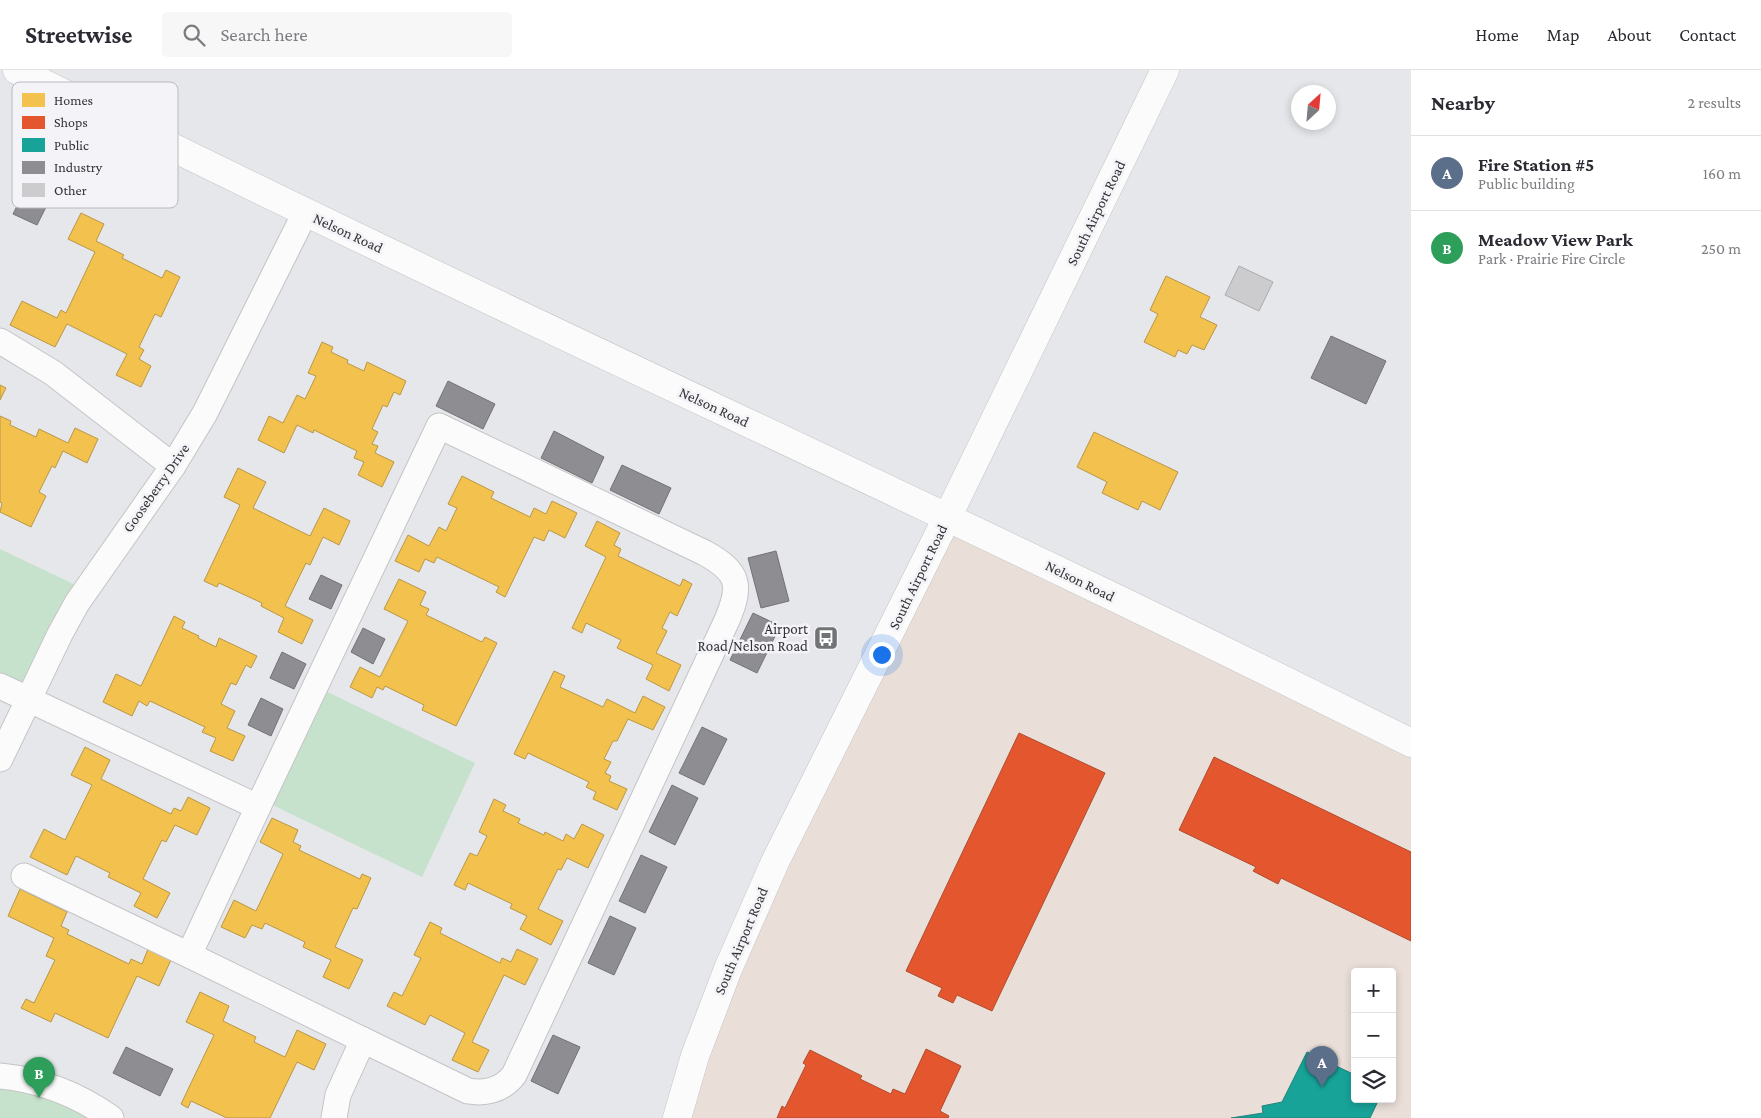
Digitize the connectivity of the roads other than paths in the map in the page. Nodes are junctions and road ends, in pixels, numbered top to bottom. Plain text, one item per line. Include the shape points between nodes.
1 (17, 70) edge
2 (1165, 70) edge
3 (41, 82) edge
4 (178, 150) edge
5 (305, 213) junction
6 (0, 341) edge
7 (173, 466) junction
8 (947, 518) junction
9 (0, 686) edge
10 (28, 700) junction
11 (1411, 743) edge
12 (0, 760) edge
13 (258, 808) junction
14 (24, 876) dead end
15 (189, 955) junction
16 (363, 1040) junction
17 (0, 1076) edge
18 (111, 1118) edge
19 (334, 1118) edge
20 (677, 1118) edge

1 - 3 main road, Nelson Road
2 - 8 main road, South Airport Road
4 - 5 main road, Nelson Road
5 - 7 street, Gooseberry Drive via 205,413
5 - 8 main road, Nelson Road
6 - 7 street via 53,373
7 - 10 street, Gooseberry Drive via 77,603
8 - 11 main road, Nelson Road
8 - 20 main road, South Airport Road via 775,862 728,969 695,1056
9 - 10 street
10 - 12 street, Gooseberry Drive
10 - 13 street
13 - 15 street
13 - 16 street via 439,426 705,553 724,565 732,576 736,599 727,620 514,1075 494,1090 468,1091
14 - 15 street
15 - 16 street
16 - 19 street via 338,1096
17 - 18 street via 54,1087 87,1102

